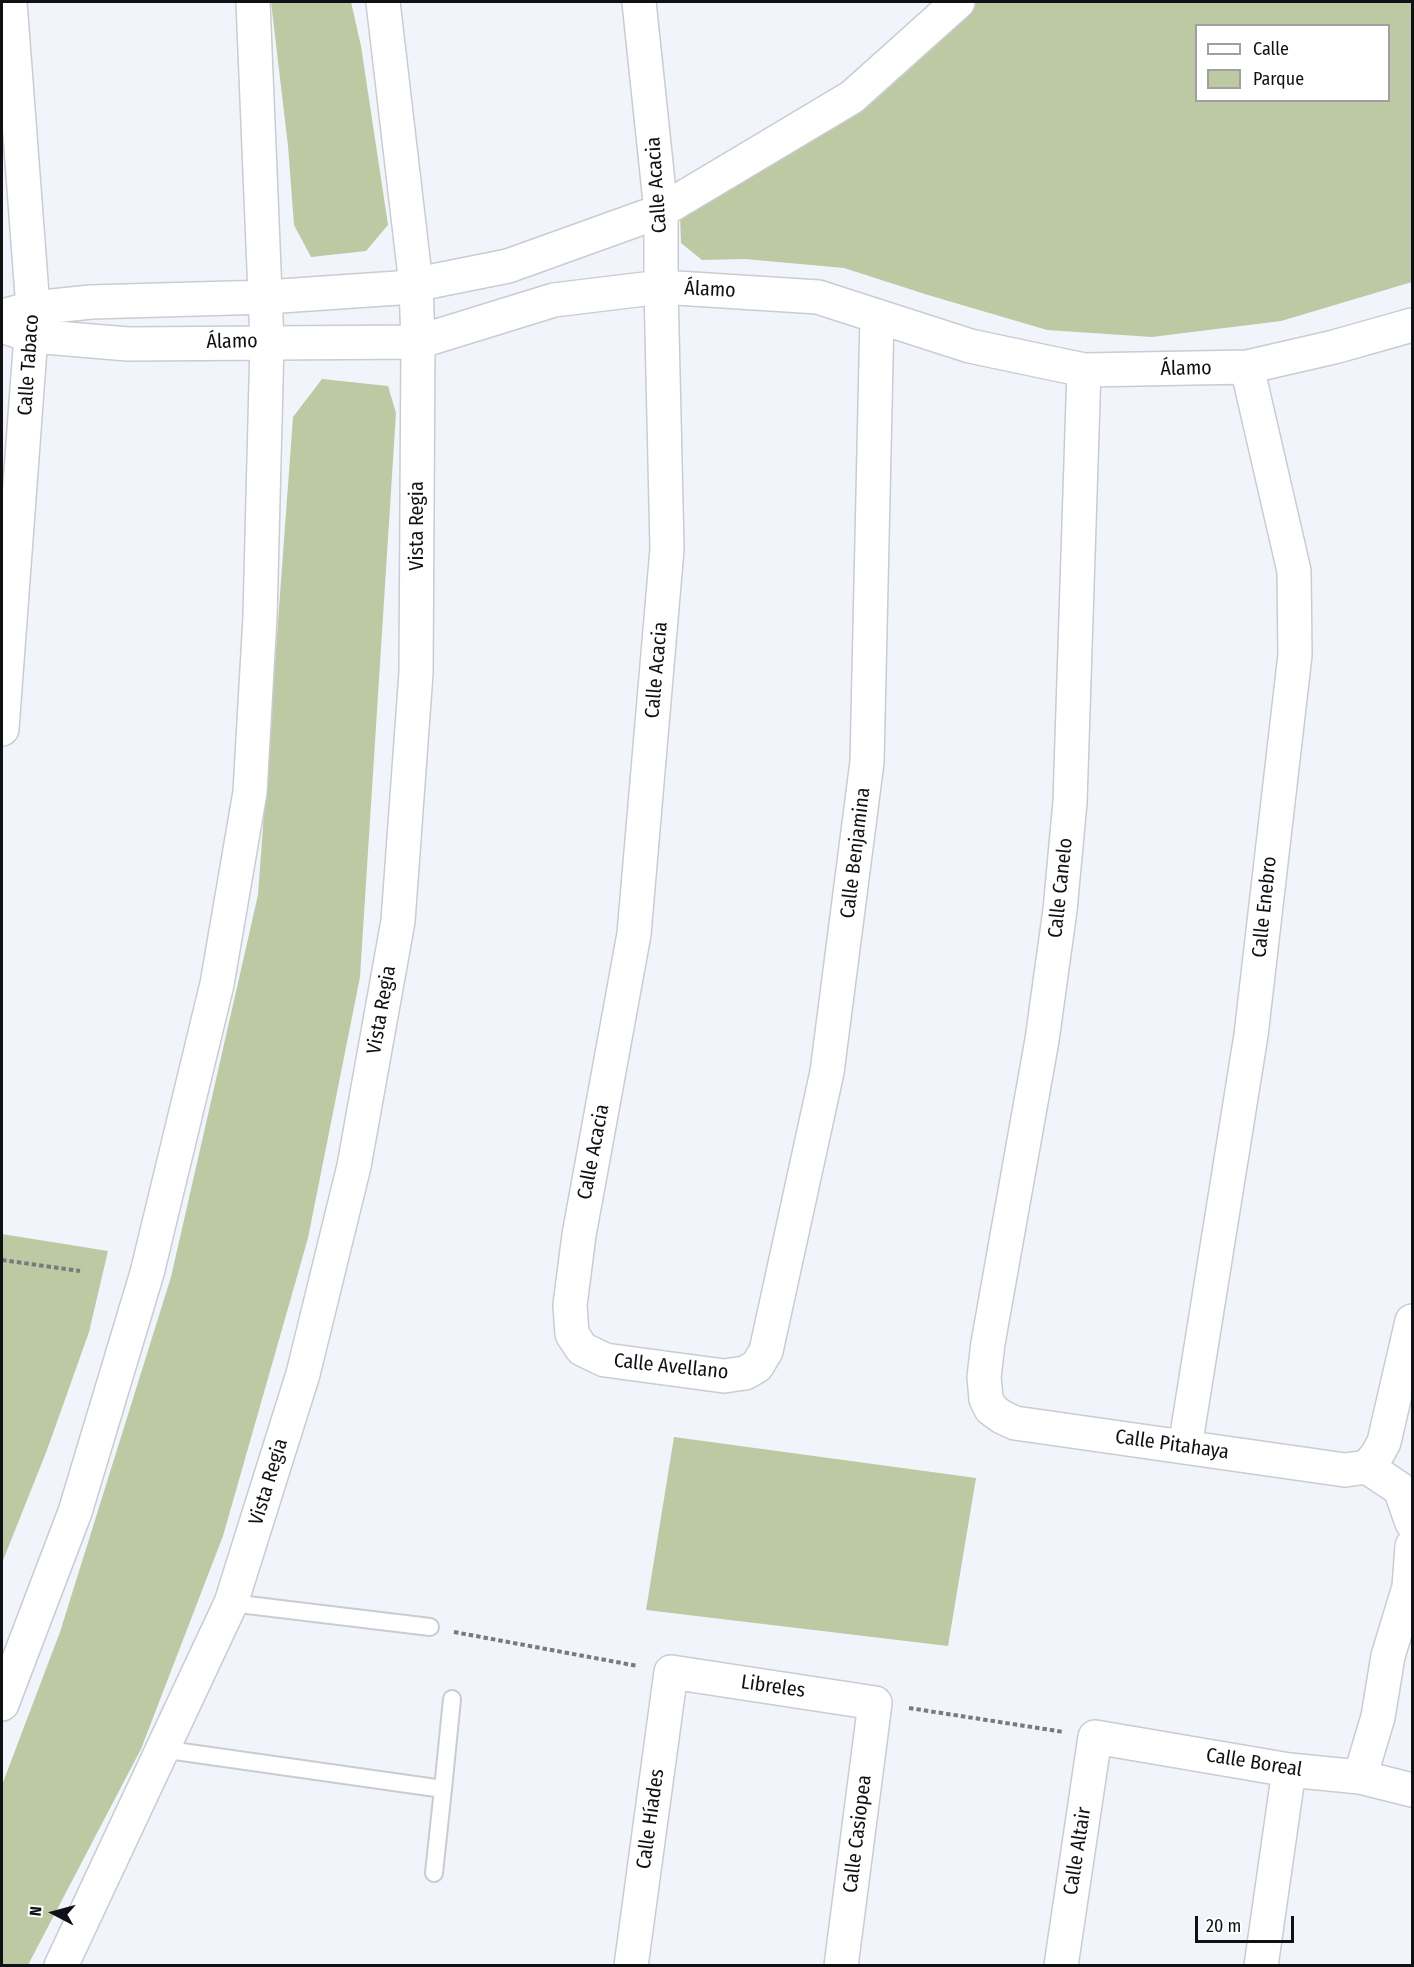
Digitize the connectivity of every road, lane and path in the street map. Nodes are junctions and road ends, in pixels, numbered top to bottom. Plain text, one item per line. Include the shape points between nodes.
1 (10, 2) edge
2 (253, 2) edge
3 (383, 2) edge
4 (639, 2) edge
5 (958, 2) edge
6 (661, 211) junction
7 (416, 285) junction
8 (661, 287) junction
9 (266, 297) junction
10 (2, 316) edge
11 (877, 317) junction
12 (33, 322) junction
13 (1413, 325) edge
14 (2, 326) edge
15 (267, 342) junction
16 (418, 342) junction
17 (1248, 367) junction
18 (1084, 370) junction
19 (2, 729) edge
20 (2, 1260) edge
21 (80, 1271) dead end
22 (1413, 1321) edge
23 (572, 1334) joint
24 (745, 1372) joint
25 (987, 1399) joint
26 (1185, 1447) junction
27 (1366, 1467) junction
28 (1413, 1523) edge
29 (1413, 1546) edge
30 (231, 1603) junction
31 (430, 1628) joint
32 (671, 1672) junction
33 (452, 1699) dead end
34 (875, 1703) junction
35 (2, 1704) edge
36 (1095, 1737) junction
37 (161, 1749) junction
38 (1289, 1770) junction
39 (1360, 1777) junction
40 (443, 1789) junction
41 (1413, 1790) edge
42 (434, 1873) dead end
43 (61, 1965) edge
44 (632, 1965) edge
45 (841, 1965) edge
46 (1060, 1965) edge
47 (1262, 1965) edge

1 - 12 street, Calle Tabaco
2 - 9 street
3 - 7 street, Vista Regia
4 - 6 street, Calle Acacia
5 - 6 street, Álamo via 852,97
6 - 7 street, Álamo via 508,266
6 - 8 street, Calle Acacia
7 - 9 street, Álamo
7 - 16 street, Vista Regia
8 - 11 street, Álamo via 818,297
8 - 16 street, Álamo via 554,300
8 - 23 street, Calle Acacia via 667,549 634,934 579,1235 570,1305
9 - 12 street, Álamo via 91,302
9 - 15 street
10 - 12 street, Álamo
11 - 18 street, Álamo via 970,346
11 - 24 street, Calle Benjamina via 867,762 848,916 826,1072 766,1351 757,1366
12 - 14 street, Álamo
12 - 15 street, Álamo via 128,344
12 - 19 street, Calle Tabaco
13 - 17 street, Álamo
15 - 16 street, Álamo
15 - 35 street via 260,617 250,792 217,984 147,1273 75,1512
16 - 30 street, Vista Regia via 416,673 398,921 354,1166 303,1374
17 - 18 street, Álamo
17 - 26 street, Calle Enebro via 1294,571 1295,655 1251,1035
18 - 25 street, Calle Canelo via 1070,802 1061,899 1042,1040 988,1343 984,1377
20 - 21 path
22 - 27 street via 1384,1442
23 - 24 street, Calle Avellano via 582,1349 605,1360 723,1376
25 - 26 street, Calle Pitahaya via 992,1409 1015,1423
26 - 27 street, Calle Pitahaya via 1345,1470
27 - 28 street via 1400,1489
29 - 39 street via 1409,1587
30 - 31 lane
30 - 37 street, Vista Regia
31 - 32 path
32 - 34 street, Libreles
32 - 44 street, Calle Híades
33 - 40 lane
34 - 36 path
34 - 45 street, Calle Casiopea
36 - 38 street, Calle Boreal
36 - 46 street, Calle Altair
37 - 40 lane
37 - 43 street, Vista Regia
38 - 39 street, Calle Boreal
38 - 47 street
39 - 41 street, Calle Boreal
40 - 42 lane

